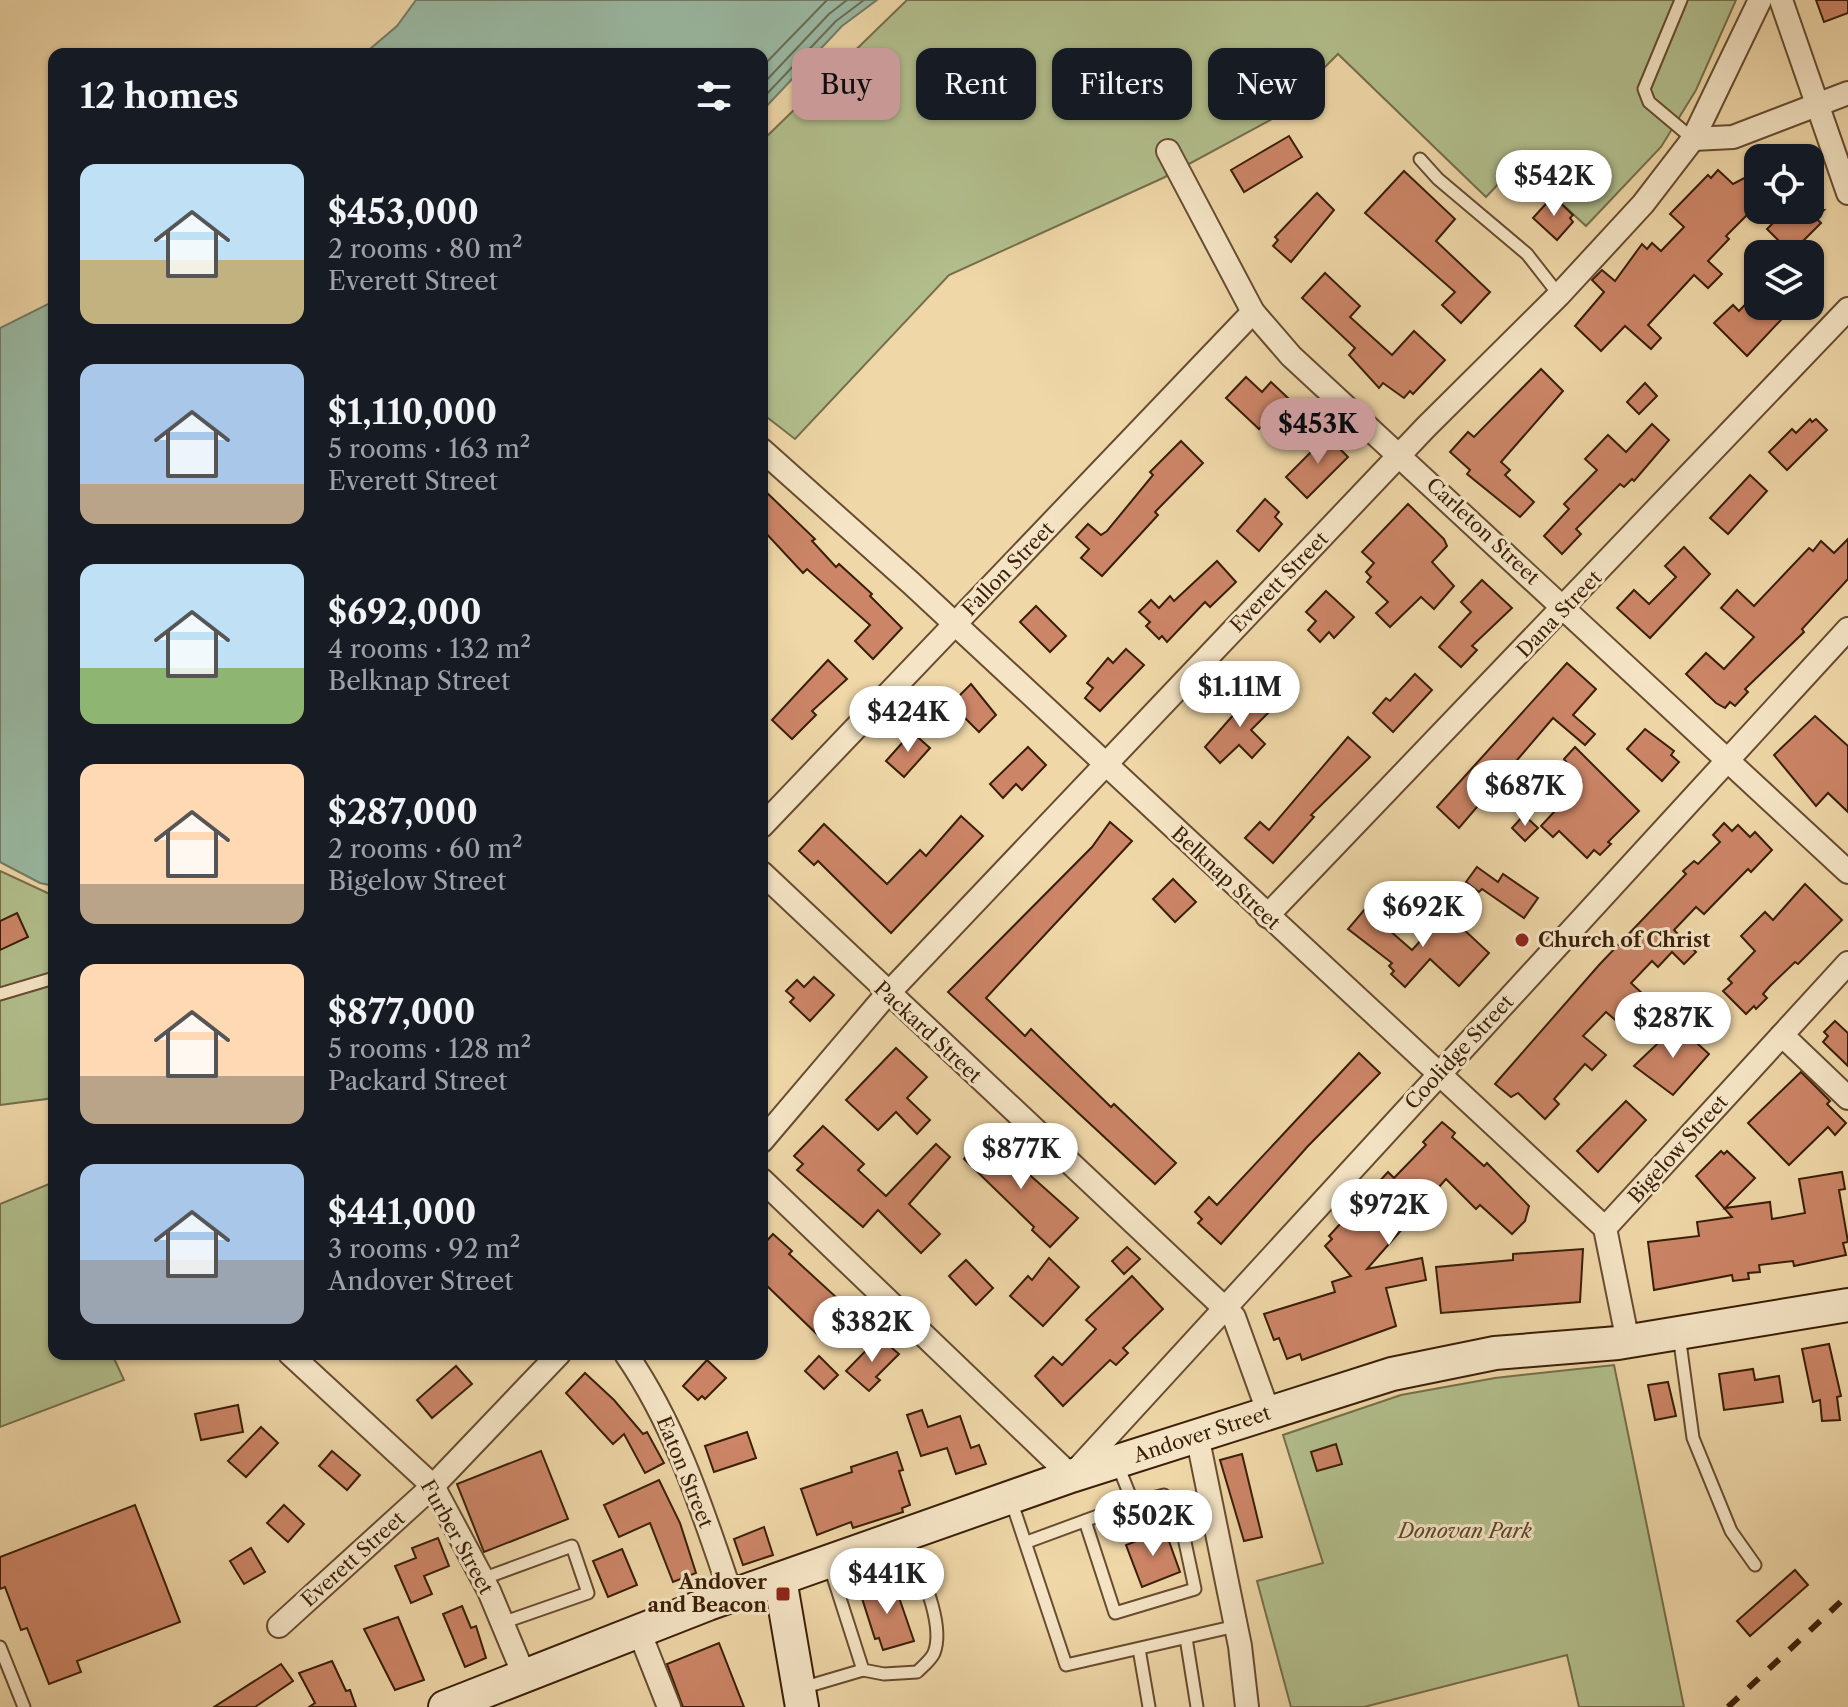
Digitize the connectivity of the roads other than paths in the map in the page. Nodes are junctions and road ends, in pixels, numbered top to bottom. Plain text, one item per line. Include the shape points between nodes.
1 (1681, 0) edge
2 (1760, 0) edge
3 (1781, 0) edge
4 (1848, 93) edge
5 (1817, 104) junction
6 (1693, 139) junction
7 (1168, 151) dead end
8 (1420, 159) dead end
9 (1848, 193) edge
10 (1559, 295) junction
11 (1848, 309) edge
12 (1253, 312) junction
13 (1400, 454) junction
14 (768, 455) edge
15 (1566, 607) junction
16 (955, 624) junction
17 (1848, 629) edge
18 (1729, 758) junction
19 (1105, 765) junction
20 (768, 820) edge
21 (1848, 872) edge
22 (768, 879) edge
23 (1267, 916) junction
24 (1848, 963) edge
25 (48, 980) edge
26 (0, 994) edge
27 (887, 994) junction
28 (1782, 1035) junction
29 (1439, 1075) junction
30 (1848, 1098) edge
31 (768, 1134) edge
32 (768, 1186) edge
33 (1605, 1228) junction
34 (1848, 1305) edge
35 (1225, 1308) junction
36 (1679, 1334) junction
37 (1628, 1342) junction
38 (296, 1360) edge
39 (553, 1360) edge
40 (630, 1360) edge
41 (1268, 1411) junction
42 (1197, 1435) junction
43 (1116, 1462) junction
44 (1071, 1476) junction
45 (433, 1486) junction
46 (1011, 1499) junction
47 (1133, 1503) junction
48 (1085, 1521) junction
49 (906, 1536) junction
50 (1027, 1542) junction
51 (828, 1563) junction
52 (1755, 1565) dead end
53 (482, 1579) junction
54 (780, 1579) junction
55 (732, 1597) junction
56 (502, 1623) junction
57 (279, 1626) dead end
58 (1236, 1626) junction
59 (639, 1631) junction
60 (1186, 1638) junction
61 (0, 1647) edge
62 (1139, 1649) junction
63 (863, 1670) junction
64 (524, 1675) junction
65 (801, 1698) edge
66 (452, 1706) edge
67 (24, 1707) edge
68 (669, 1707) edge
69 (1149, 1707) edge
70 (1197, 1707) edge
71 (1247, 1707) edge

1 - 6 lane via 1644,89 1649,102
2 - 6 street, Everett Street
3 - 5 street
4 - 5 street
5 - 6 street via 1733,137
5 - 9 street
6 - 10 street, Everett Street via 1643,204
7 - 12 street, Carleton Street
8 - 10 lane via 1527,254
10 - 13 street, Everett Street
11 - 15 street, Dana Street
12 - 13 street, Carleton Street via 1291,356
12 - 16 street, Fallon Street
13 - 15 street, Carleton Street
13 - 19 street, Everett Street
14 - 16 street, Belknap Street
15 - 18 street, Carleton Street
15 - 23 street, Dana Street
16 - 19 street, Belknap Street
16 - 20 street, Fallon Street
17 - 18 street, Coolidge Street
18 - 21 street, Carleton Street
18 - 29 street, Coolidge Street
19 - 23 street, Belknap Street
19 - 27 street, Everett Street
22 - 27 street, Packard Street
23 - 29 street, Belknap Street
24 - 28 street, Bigelow Street
25 - 26 lane
27 - 31 street, Everett Street
27 - 35 street, Packard Street
28 - 30 street
28 - 33 street, Bigelow Street
29 - 33 street, Belknap Street
29 - 35 street, Coolidge Street
32 - 44 street
33 - 37 street
34 - 36 main road, Andover Street
35 - 41 street, Packard Street via 1234,1317
35 - 44 street, Coolidge Street
36 - 37 main road, Andover Street
36 - 52 lane via 1693,1438 1731,1531
37 - 41 main road, Andover Street via 1495,1353 1392,1374
38 - 45 street, Furber Street
39 - 45 street, Everett Street
40 - 55 street, Eaton Street via 686,1462
41 - 42 main road, Andover Street
42 - 43 main road, Andover Street
42 - 58 street
43 - 44 main road, Andover Street
43 - 47 lane
44 - 46 main road, Andover Street
45 - 53 street, Furber Street
45 - 57 street, Everett Street
46 - 49 main road, Andover Street
46 - 50 lane
47 - 48 lane
47 - 48 lane via 1164,1495 1179,1514 1195,1589 1115,1613
48 - 50 lane
49 - 51 main road, Andover Street
49 - 63 lane via 930,1598 934,1654 917,1672
50 - 62 lane via 1066,1665
51 - 54 main road, Andover Street
51 - 63 lane
53 - 56 street, Furber Street
53 - 56 lane via 572,1546 588,1593
54 - 55 main road, Andover Street
54 - 65 main road
55 - 59 main road, Andover Street
56 - 64 street, Furber Street
58 - 60 lane
58 - 71 street
59 - 64 main road, Andover Street
59 - 68 street
60 - 62 lane
60 - 70 lane
61 - 67 lane
62 - 69 lane
63 - 65 lane
64 - 66 main road, Andover Street

